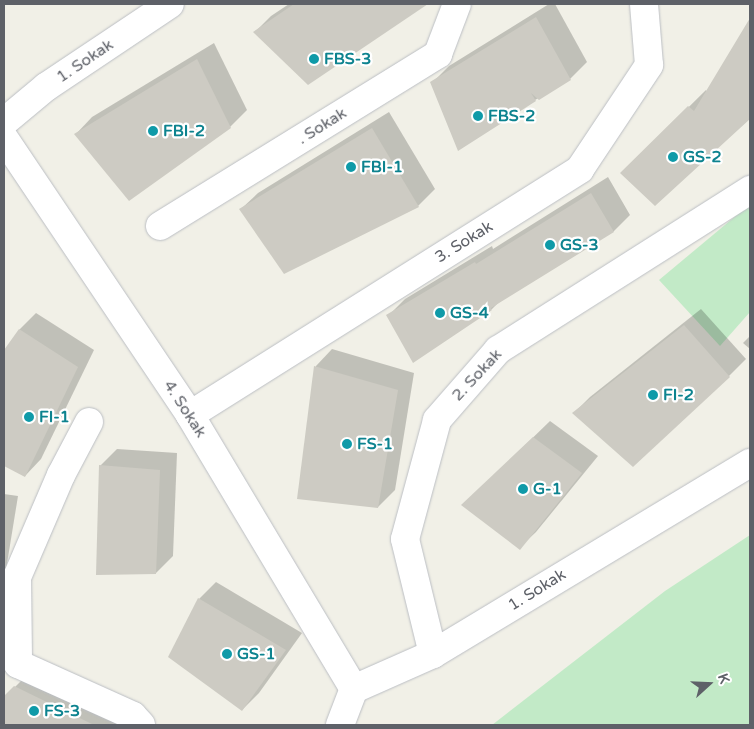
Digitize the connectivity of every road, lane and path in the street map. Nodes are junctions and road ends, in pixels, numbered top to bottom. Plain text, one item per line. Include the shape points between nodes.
1 (170, 4) edge
2 (457, 4) edge
3 (644, 4) edge
4 (4, 122) edge
5 (4, 138) edge
6 (750, 190) edge
7 (160, 226) dead end
8 (190, 415) junction
9 (89, 422) dead end
10 (750, 462) edge
11 (433, 654) junction
12 (354, 689) junction
13 (141, 725) edge
14 (340, 725) edge

1 - 4 street, 1. Sokak via 46,87
2 - 7 street, . Sokak via 438,54
3 - 8 street, 3. Sokak via 649,65 580,169
5 - 8 street, 4. Sokak
6 - 11 street, 2. Sokak via 498,350 437,420 405,539
8 - 12 street, 4. Sokak
9 - 13 street via 61,475 17,577 18,664 133,716
10 - 11 street, 1. Sokak
11 - 12 street, 1. Sokak
12 - 14 street

